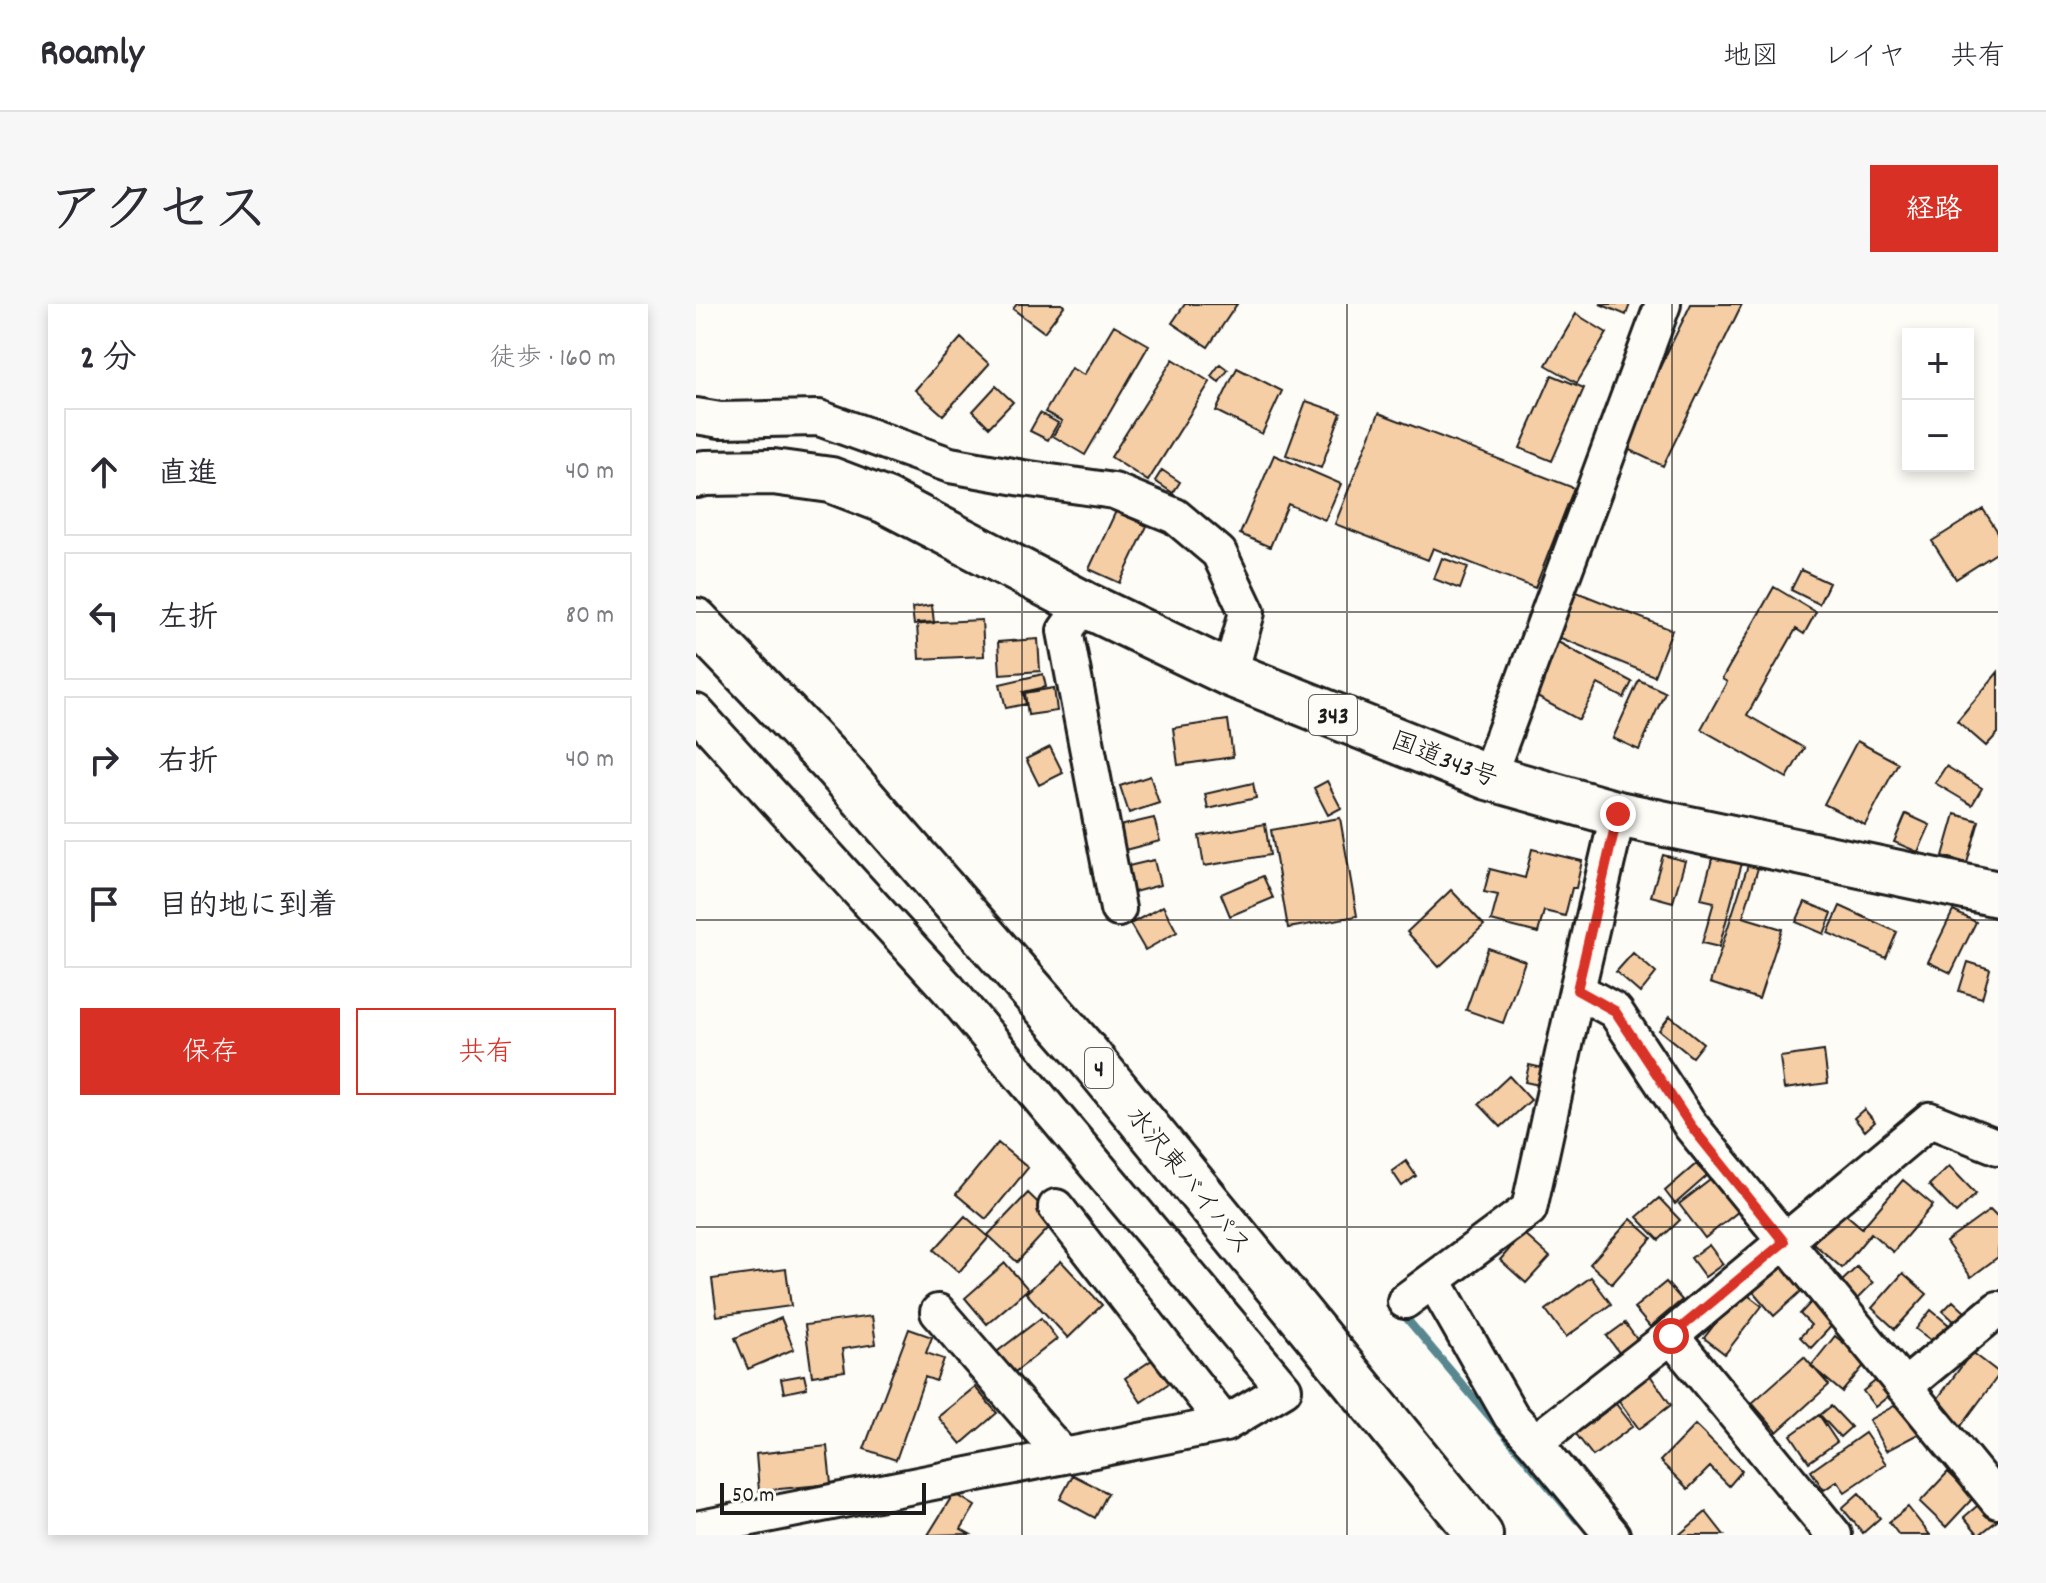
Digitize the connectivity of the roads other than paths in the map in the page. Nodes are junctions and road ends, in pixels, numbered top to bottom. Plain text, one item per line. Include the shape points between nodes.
1 (1663, 304) edge
2 (696, 416) edge
3 (696, 475) edge
4 (1084, 604) junction
5 (696, 621) edge
6 (1230, 674) junction
7 (696, 712) edge
8 (1488, 777) junction
9 (1618, 814) junction
10 (1998, 894) edge
11 (1118, 909) dead end
12 (1577, 990) junction
13 (1998, 1147) edge
14 (1056, 1207) dead end
15 (1784, 1242) junction
16 (1434, 1281) junction
17 (1405, 1301) dead end
18 (1998, 1309) edge
19 (938, 1312) dead end
20 (1671, 1336) junction
21 (1904, 1387) junction
22 (1225, 1424) junction
23 (1535, 1442) junction
24 (1063, 1456) junction
25 (1998, 1501) edge
26 (696, 1529) edge
27 (1480, 1535) edge
28 (1612, 1535) edge
29 (1834, 1535) edge

1 - 8 street
2 - 6 street via 819,418 950,465 1114,491 1175,516 1219,553 1247,612
3 - 4 highway, 国道343号 / 343 via 773,472 831,480 886,501
4 - 6 highway, 国道343号 / 343
4 - 11 street via 1065,631
5 - 27 highway, 水沢東バイパス / 4 via 837,768 1082,1048
6 - 8 highway, 国道343号 / 343
7 - 22 street via 949,990 1284,1389
8 - 9 highway, 国道343号 / 343
9 - 10 highway, 国道343号 / 343
9 - 12 street
12 - 15 street via 1615,1011 1691,1126
12 - 16 street via 1529,1209
13 - 15 street via 1930,1120
14 - 22 street
15 - 20 street
15 - 21 street
16 - 17 street
16 - 23 street via 1511,1416
18 - 21 street
19 - 24 street
20 - 23 street
20 - 29 street
21 - 25 street
22 - 24 street
23 - 28 street
24 - 26 street

